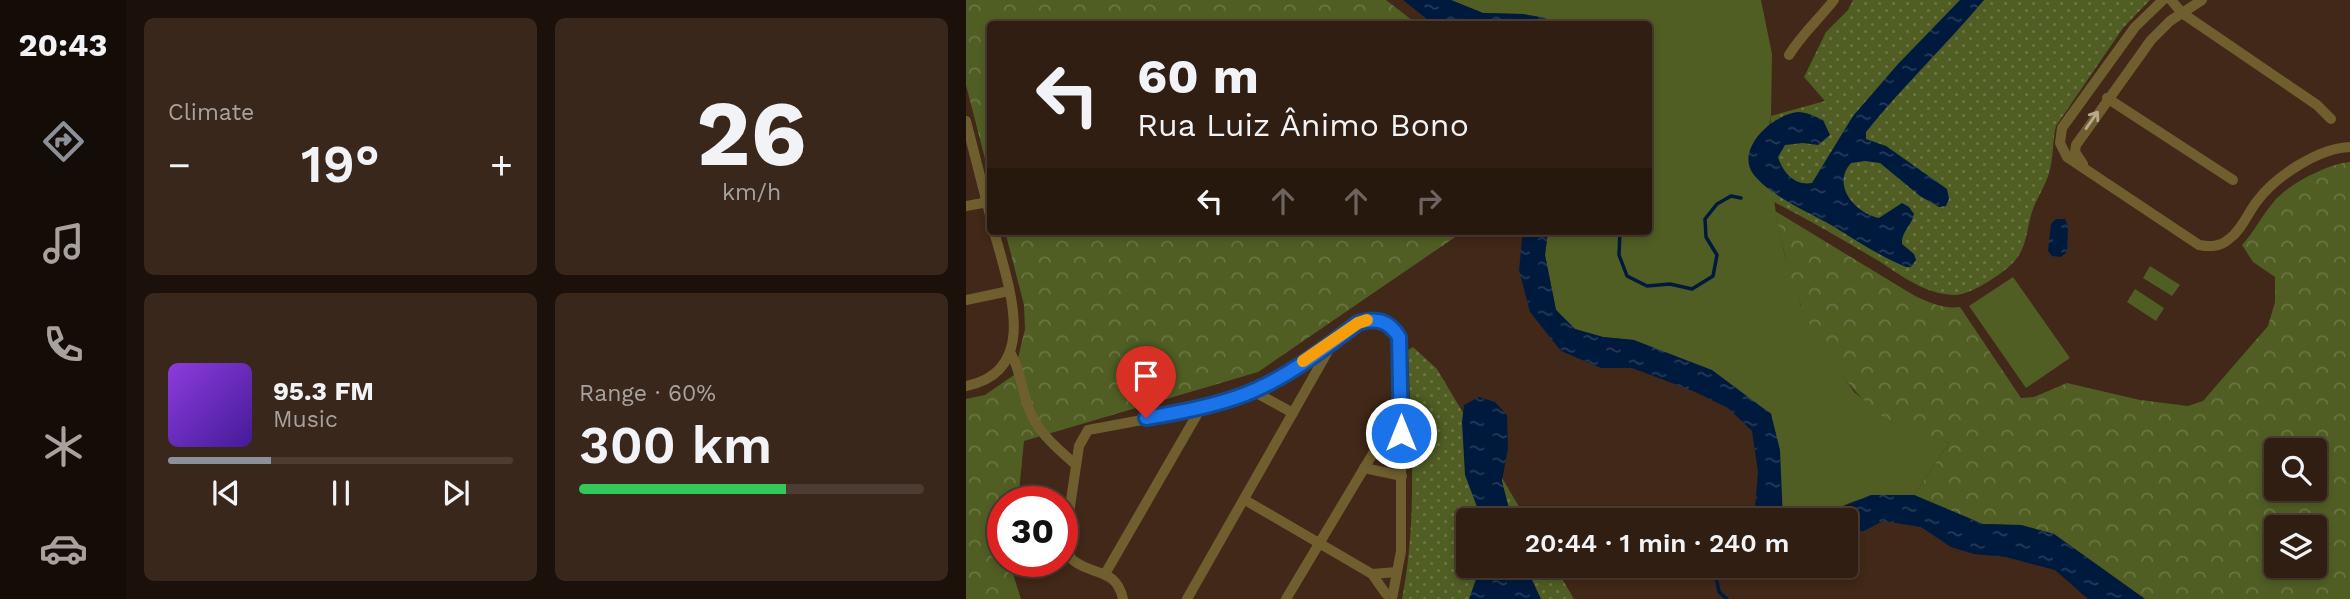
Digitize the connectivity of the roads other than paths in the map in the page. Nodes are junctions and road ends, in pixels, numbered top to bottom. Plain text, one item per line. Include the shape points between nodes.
1 (1834, 0) edge
2 (2163, 0) edge
3 (2171, 0) edge
4 (2202, 0) edge
5 (2182, 13) junction
6 (1789, 55) dead end
7 (2107, 98) junction
8 (2331, 119) dead end
9 (966, 121) edge
10 (2350, 147) edge
11 (2096, 175) junction
12 (2233, 180) dead end
13 (987, 198) edge
14 (987, 202) edge
15 (966, 206) edge
16 (995, 235) edge
17 (1009, 292) junction
18 (966, 299) edge
19 (1334, 341) junction
20 (1011, 354) junction
21 (966, 386) edge
22 (1253, 391) junction
23 (1401, 401) junction
24 (1202, 406) junction
25 (1293, 413) junction
26 (1401, 433) junction
27 (1378, 444) junction
28 (1076, 464) junction
29 (1364, 468) junction
30 (1402, 475) junction
31 (1245, 500) junction
32 (1319, 543) junction
33 (1397, 572) junction
34 (1105, 574) junction
35 (1372, 575) junction
36 (1389, 595) edge
37 (1123, 599) edge
38 (1187, 599) edge
39 (1286, 599) edge

1 - 6 street
2 - 11 street via 2127,38 2062,128 2060,143 2067,157
3 - 5 street
4 - 5 street
5 - 7 street via 2151,40
5 - 8 street
11 -> 7 street via 2078,159 2076,145
7 - 12 street
9 - 13 street
10 - 11 street via 2311,158 2288,172 2259,198 2231,239 2209,247 2199,245
14 - 15 street
16 - 17 street
17 - 18 street
17 - 20 street via 1015,325
19 - 22 street
19 - 23 street via 1370,319 1392,326 1399,337
19 - 25 street
20 - 21 street via 1000,370 982,383
20 - 28 street via 1031,415
22 - 24 street
22 - 25 street
23 - 26 street
23 - 27 street
24 - 28 street via 1088,430
24 - 34 street
25 - 31 street
26 - 27 street
26 - 30 street
27 - 29 street
28 - 34 street via 1064,547 1075,562
29 - 30 street
29 - 32 street
30 - 33 street
31 - 32 street
31 - 38 street
32 - 35 street
32 - 39 street
33 - 35 street
33 - 36 street
34 - 37 street via 1116,582
35 - 36 street

